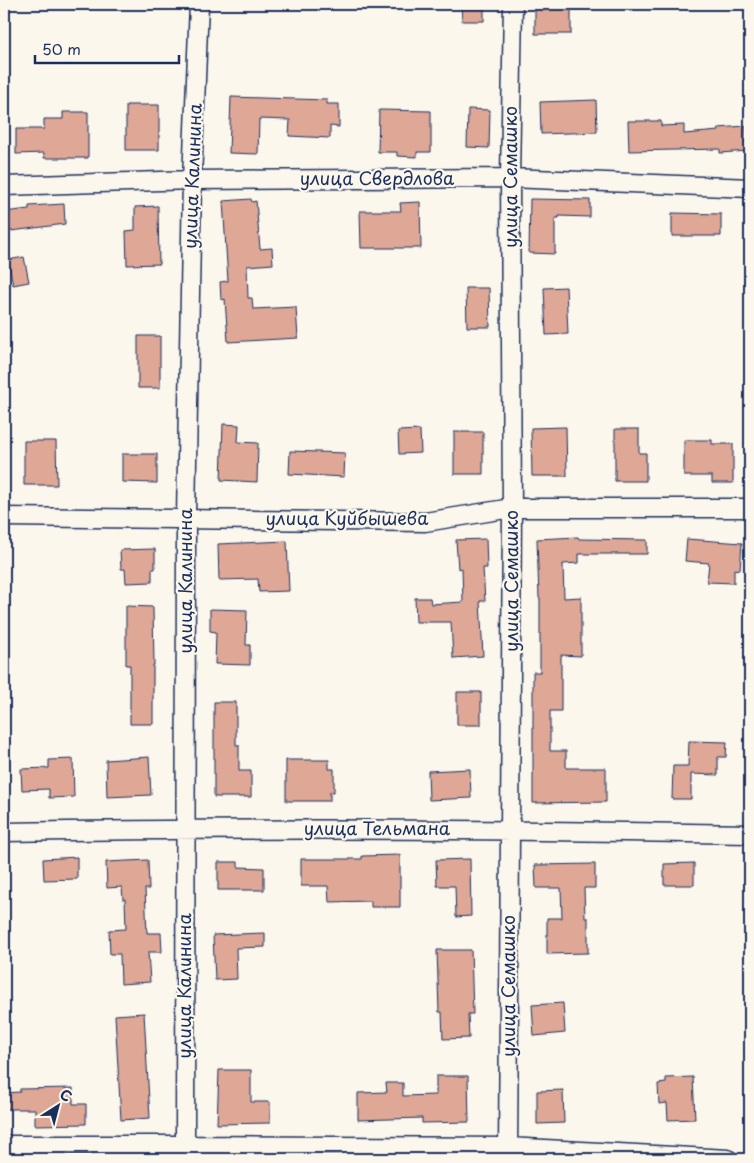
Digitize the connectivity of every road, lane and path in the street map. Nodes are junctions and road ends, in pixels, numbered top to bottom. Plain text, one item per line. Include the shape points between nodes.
1 (199, 4) edge
2 (513, 4) edge
3 (510, 178) junction
4 (192, 180) junction
5 (4, 186) edge
6 (750, 188) edge
7 (512, 508) junction
8 (750, 508) edge
9 (4, 516) edge
10 (186, 518) junction
11 (185, 829) junction
12 (510, 830) junction
13 (4, 832) edge
14 (750, 834) edge
15 (4, 1145) edge
16 (185, 1152) edge
17 (508, 1153) edge
18 (728, 1159) edge

1 - 4 street, улица Калинина
2 - 3 street, улица Семашко
3 - 4 street, улица Свердлова
3 - 6 street, улица Свердлова
3 - 7 street, улица Семашко
4 - 5 street, улица Свердлова
4 - 10 street, улица Калинина
7 - 8 street, улица Куйбышева
7 - 10 street, улица Куйбышева via 426,522
7 - 12 street, улица Семашко
9 - 10 street, улица Куйбышева
10 - 11 street, улица Калинина
11 - 12 street, улица Тельмана
11 - 13 street, улица Тельмана
11 - 16 street, улица Калинина
12 - 14 street, улица Тельмана
12 - 17 street, улица Семашко
15 - 16 street
16 - 17 street
17 - 18 street

